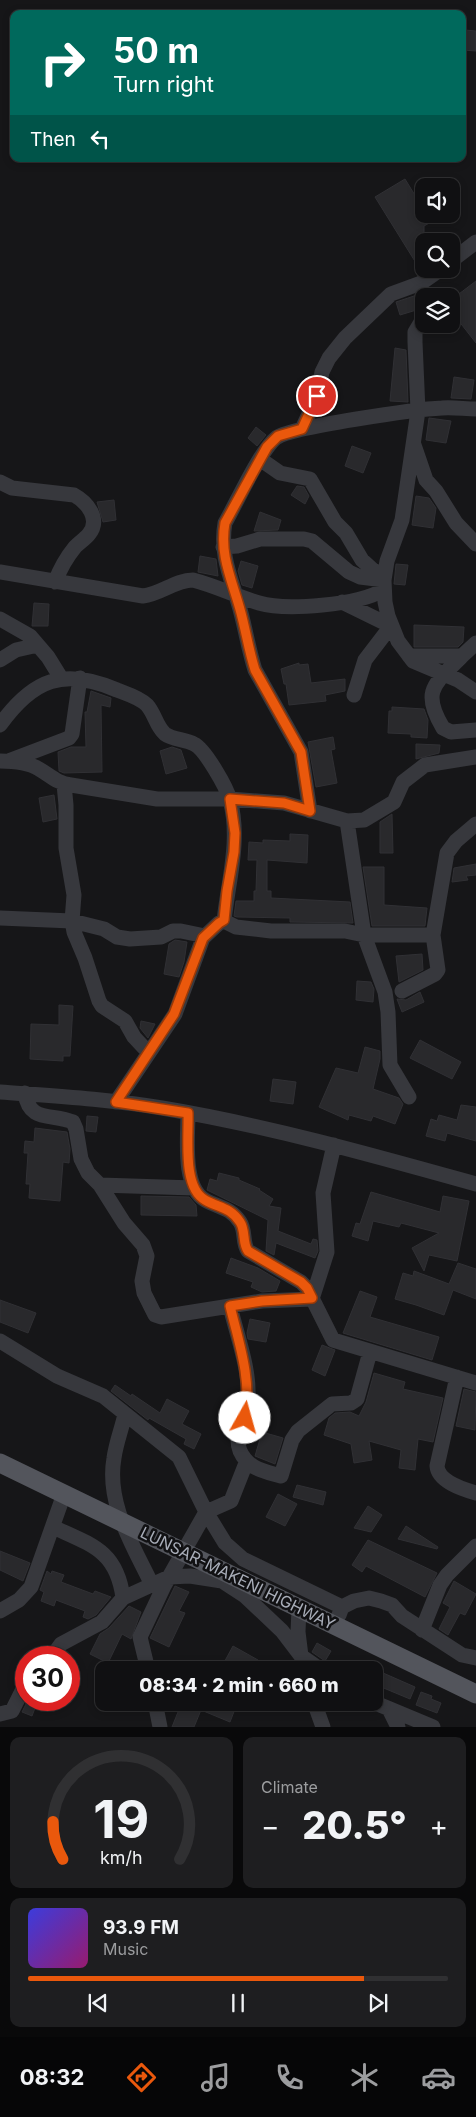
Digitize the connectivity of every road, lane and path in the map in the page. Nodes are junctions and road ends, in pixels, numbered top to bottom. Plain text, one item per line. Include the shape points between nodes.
1 (476, 242) edge
2 (460, 254) edge
3 (433, 278) edge
4 (425, 288) edge
5 (415, 291) edge
6 (416, 333) edge
7 (476, 409) edge
8 (418, 411) junction
9 (302, 429) junction
10 (413, 441) junction
11 (260, 459) junction
12 (0, 482) edge
13 (476, 544) edge
14 (223, 547) junction
15 (0, 572) edge
16 (55, 582) junction
17 (384, 582) junction
18 (234, 594) junction
19 (342, 602) junction
20 (0, 619) edge
21 (391, 626) junction
22 (476, 643) edge
23 (38, 645) junction
24 (409, 656) junction
25 (462, 656) junction
26 (0, 660) edge
27 (443, 675) junction
28 (60, 678) junction
29 (80, 678) junction
30 (476, 692) edge
31 (354, 696) dead end
32 (0, 724) edge
33 (476, 730) edge
34 (476, 757) edge
35 (4, 761) edge
36 (64, 784) junction
37 (230, 799) junction
38 (310, 811) junction
39 (347, 821) junction
40 (476, 824) edge
41 (0, 918) edge
42 (224, 920) junction
43 (72, 921) junction
44 (364, 935) junction
45 (433, 935) junction
46 (205, 936) junction
47 (402, 991) dead end
48 (148, 1052) junction
49 (0, 1092) edge
50 (26, 1094) junction
51 (409, 1097) dead end
52 (116, 1102) junction
53 (188, 1113) junction
54 (334, 1144) junction
55 (476, 1184) edge
56 (100, 1185) junction
57 (194, 1188) junction
58 (312, 1298) junction
59 (230, 1306) junction
60 (0, 1341) edge
61 (370, 1352) junction
62 (456, 1377) junction
63 (476, 1383) edge
64 (125, 1414) junction
65 (246, 1462) junction
66 (0, 1464) edge
67 (476, 1493) edge
68 (64, 1494) junction
69 (206, 1512) junction
70 (121, 1521) junction
71 (52, 1527) junction
72 (476, 1546) edge
73 (182, 1552) junction
74 (169, 1577) junction
75 (152, 1585) junction
76 (123, 1598) junction
77 (342, 1607) junction
78 (299, 1608) junction
79 (0, 1611) edge
80 (335, 1626) junction
81 (422, 1630) junction
82 (60, 1646) edge
83 (476, 1658) edge
84 (146, 1661) edge
85 (301, 1661) edge
86 (303, 1661) edge
87 (476, 1694) edge
88 (15, 1705) edge
89 (383, 1707) edge
90 (388, 1709) junction
91 (157, 1711) edge
92 (317, 1711) edge
93 (0, 1714) edge
94 (160, 1727) edge
95 (323, 1727) edge
96 (398, 1727) edge
97 (433, 1727) edge

1 - 2 street
3 - 4 street
5 - 9 street via 392,294 345,338 322,372 317,396
6 - 8 street
7 - 8 street
8 - 9 street
8 - 10 street
9 - 11 street via 278,436
10 - 13 street via 426,480 456,523
10 - 17 street via 402,520 387,561
11 - 14 street via 225,523
11 - 17 street via 280,473 310,479 334,522 346,534 362,560
12 - 16 street via 12,488 74,495 92,514 94,521 90,533 67,558
14 - 17 street via 260,540 304,538 360,578
14 - 18 street
15 - 16 street
16 - 18 street via 143,596 184,580 193,580
17 - 19 street via 375,595
17 - 21 street
18 - 19 street via 260,603 291,606
18 - 38 street via 255,670 301,752
19 - 21 street
20 - 23 street via 30,636
21 - 24 street
21 - 31 street via 365,660
22 - 25 street
23 - 26 street via 16,650
23 - 28 street
24 - 25 street
24 - 27 street
25 - 27 street
27 - 30 street
27 - 33 street via 432,689 431,697 443,728 451,732
28 - 29 street
28 - 32 street via 29,693
29 - 35 street via 69,738
29 - 37 street via 100,682 138,698 148,706 168,736 195,744 204,752
34 - 39 street via 425,765 403,782 394,802 364,820
35 - 36 street via 29,764
36 - 37 street via 157,799
36 - 43 street via 66,848 74,895
37 - 38 street via 284,803
37 - 42 street via 235,833
38 - 39 street
39 - 44 street
40 - 45 street via 447,853
41 - 43 street
42 - 44 street via 236,927 262,930 345,931
42 - 46 street
43 - 46 street via 130,939 161,938 182,931
43 - 48 street via 99,1001 125,1021
44 - 45 street
44 - 51 street via 385,992 390,1065
45 - 47 street via 438,970
46 - 48 street via 174,1014
48 - 52 street
49 - 50 street
50 - 52 street
50 - 56 street via 30,1110 73,1122 81,1158 88,1173
52 - 53 street
53 - 54 street
53 - 57 street via 189,1176
54 - 55 street
54 - 58 street via 323,1193 327,1252
56 - 57 street
56 - 59 street via 124,1223 143,1245 147,1256 142,1280 144,1293 155,1315 168,1317
57 - 58 street via 206,1201 233,1214 241,1224 244,1247 248,1251 301,1282
58 - 59 street
58 - 61 street via 333,1340
59 - 65 street via 247,1384 248,1400 238,1443
60 - 64 street via 57,1376 103,1396
61 - 62 street
61 - 65 street via 356,1399 351,1403 332,1404 298,1431 281,1476
62 - 63 street
62 - 67 street via 437,1473
64 - 69 street via 179,1457
64 - 70 street via 113,1459 115,1505
65 - 69 street via 231,1501
66 - 68 main road, LUNSAR-MAKENI HIGHWAY
68 - 70 main road, LUNSAR-MAKENI HIGHWAY
68 - 71 street
69 - 73 street
69 - 77 street via 225,1543 243,1559
70 - 73 main road, LUNSAR-MAKENI HIGHWAY
70 - 75 street
71 - 76 street via 107,1556 120,1580
71 - 79 street via 31,1587 19,1600
72 - 81 street via 446,1575
73 - 74 street
73 - 78 main road, LUNSAR-MAKENI HIGHWAY
74 - 75 street
74 - 84 street via 140,1637
74 - 85 street via 190,1576 222,1581 265,1614
75 - 76 street
76 - 82 street via 102,1622
77 - 80 street
77 - 81 street via 369,1598 381,1601 392,1605
78 - 80 main road, LUNSAR-MAKENI HIGHWAY
78 - 86 street via 298,1632
80 - 87 main road, LUNSAR-MAKENI HIGHWAY
81 - 83 street via 462,1655
88 - 93 street via 12,1711
89 - 90 street
90 - 96 street
90 - 97 street
91 - 94 street
92 - 95 street

